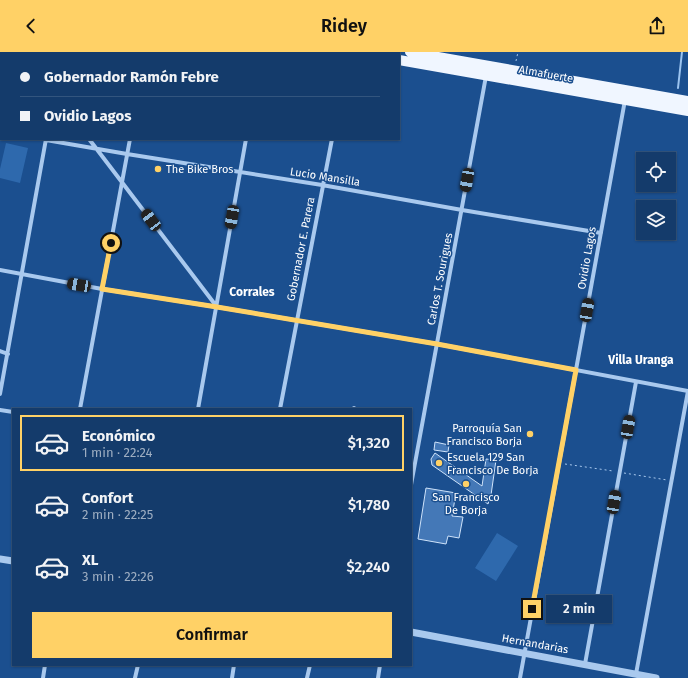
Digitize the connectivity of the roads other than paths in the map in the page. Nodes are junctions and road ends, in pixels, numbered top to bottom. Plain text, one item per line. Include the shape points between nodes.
1 (410, 52) edge
2 (400, 60) edge
3 (486, 76) junction
4 (625, 100) junction
5 (688, 101) edge
6 (688, 111) edge
7 (46, 140) edge
8 (90, 140) edge
9 (130, 140) edge
10 (246, 140) edge
11 (332, 140) edge
12 (97, 149) junction
13 (127, 154) junction
14 (240, 173) junction
15 (122, 182) junction
16 (322, 186) junction
17 (462, 210) junction
18 (601, 233) junction
19 (0, 270) edge
20 (22, 274) junction
21 (102, 289) junction
22 (217, 307) junction
23 (297, 321) junction
24 (437, 344) junction
25 (0, 351) edge
26 (8, 354) junction
27 (576, 370) junction
28 (636, 382) junction
29 (688, 391) edge
30 (0, 394) edge
31 (80, 408) edge
32 (198, 408) edge
33 (280, 408) edge
34 (0, 410) edge
35 (12, 412) edge
36 (412, 478) edge
37 (0, 559) edge
38 (12, 561) edge
39 (412, 632) edge
40 (524, 653) junction
41 (585, 664) junction
42 (45, 666) edge
43 (138, 666) edge
44 (234, 666) edge
45 (310, 666) edge
46 (380, 666) edge
47 (636, 674) junction
48 (43, 678) edge
49 (135, 678) edge
50 (232, 678) edge
51 (307, 678) edge
52 (378, 678) edge
53 (520, 678) edge
54 (656, 678) edge

1 - 5 main road, Almafuerte
2 - 3 main road, Almafuerte
3 - 4 main road, Almafuerte
3 - 17 street, Carlos T. Sourigues
4 - 6 main road, Almafuerte
4 - 18 street, Ovidio Lagos
7 - 12 street, Lucio Mansilla
7 - 20 street
8 - 12 street
9 - 13 street
10 - 14 street
11 - 16 street, Gobernador E. Parera
12 - 13 street, Lucio Mansilla
12 - 15 street
13 - 14 street, Lucio Mansilla
13 - 15 street
14 - 16 street, Lucio Mansilla
14 - 22 street
15 - 21 street
15 - 22 street
16 - 17 street, Lucio Mansilla
16 - 23 street, Gobernador E. Parera
17 - 18 street, Lucio Mansilla
17 - 24 street, Carlos T. Sourigues
18 - 27 street, Ovidio Lagos
19 - 20 street
20 - 21 street
20 - 26 street
21 - 22 street
21 - 31 street
22 - 23 street
22 - 32 street
23 - 24 street
23 - 33 street, Gobernador E. Parera
24 - 27 street
24 - 36 street, Carlos T. Sourigues
25 - 26 street
26 - 30 street
27 - 28 street
27 - 40 street, Ovidio Lagos
28 - 29 street
28 - 41 street
29 - 47 street
34 - 35 street
37 - 38 street
39 - 40 street, Hernandarias
40 - 41 street, Hernandarias
40 - 53 street, Ovidio Lagos
41 - 47 street, Hernandarias
42 - 48 street
43 - 49 street
44 - 50 street
45 - 51 street
46 - 52 street
47 - 54 street, Hernandarias

